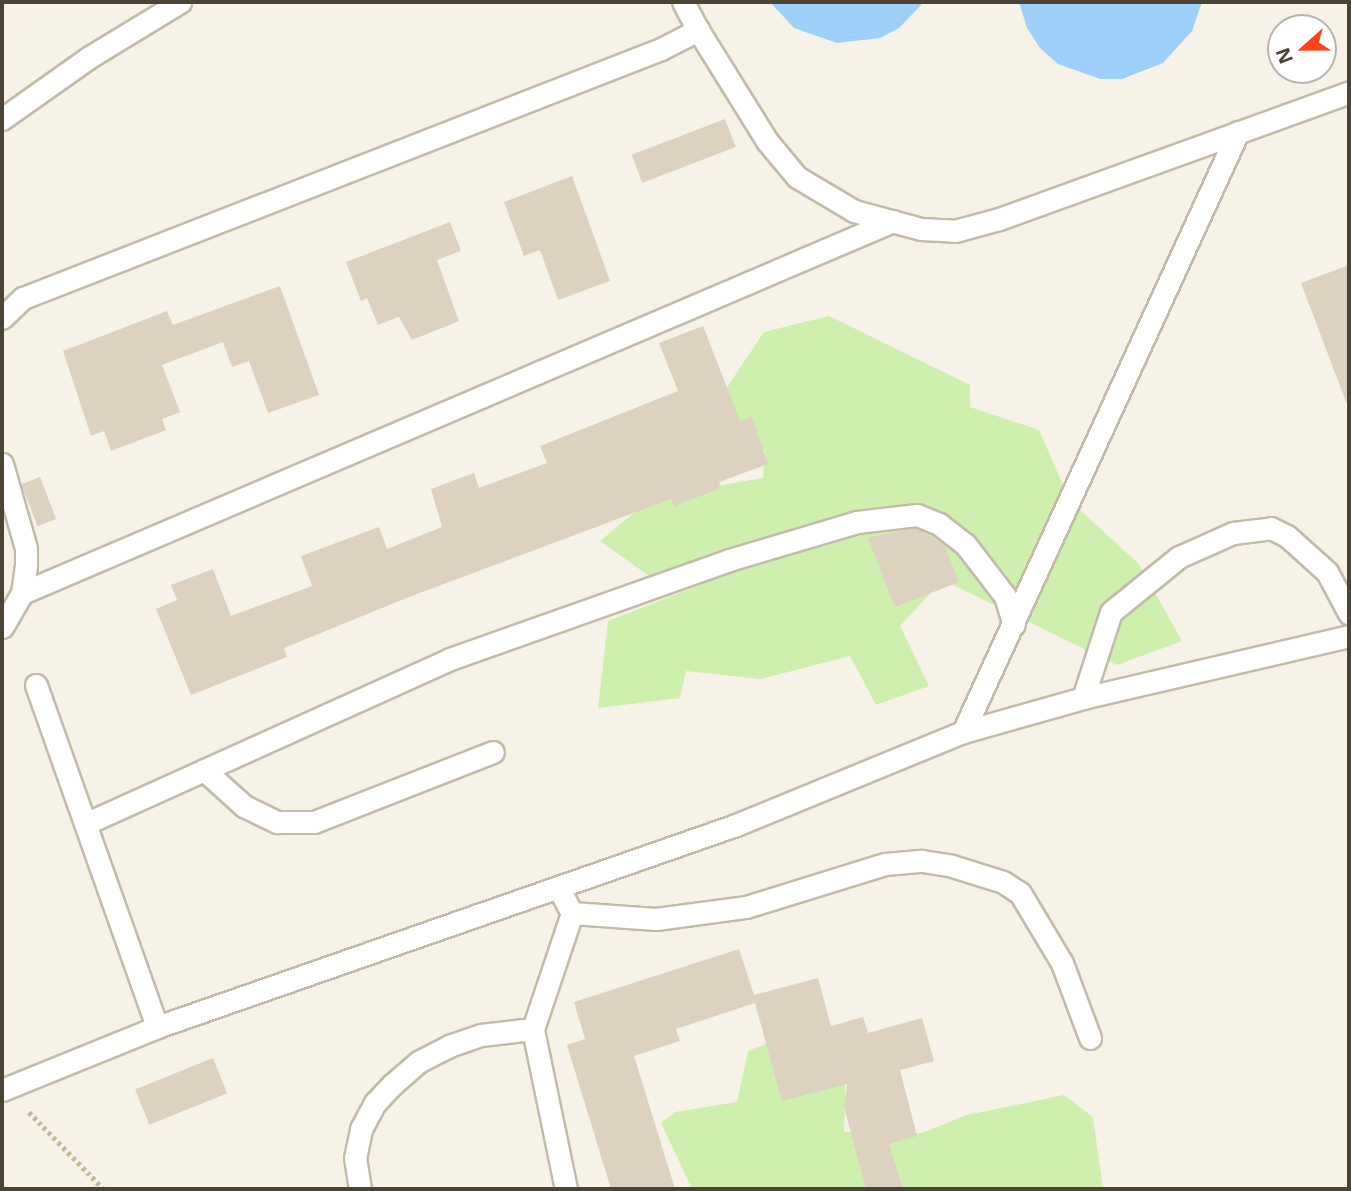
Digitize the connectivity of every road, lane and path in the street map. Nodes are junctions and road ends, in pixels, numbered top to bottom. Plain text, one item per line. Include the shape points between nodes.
1 (180, 2) edge
2 (683, 2) edge
3 (698, 30) junction
4 (1349, 92) edge
5 (2, 119) edge
6 (1238, 132) junction
7 (893, 221) junction
8 (4, 308) edge
9 (2, 464) edge
10 (22, 593) junction
11 (1349, 613) edge
12 (1014, 625) junction
13 (2, 627) edge
14 (1349, 636) edge
15 (36, 685) dead end
16 (1083, 698) junction
17 (963, 732) junction
18 (494, 752) dead end
19 (204, 770) junction
20 (86, 823) junction
21 (558, 887) junction
22 (572, 913) junction
23 (157, 1027) junction
24 (533, 1028) junction
25 (1090, 1038) dead end
26 (4, 1090) edge
27 (104, 1189) edge
28 (360, 1189) edge
29 (566, 1189) edge

1 - 5 lane via 88,58
2 - 3 lane
3 - 7 lane via 767,141 797,177 854,211
3 - 8 lane via 661,49
4 - 6 lane
6 - 7 lane via 955,231
6 - 12 lane
7 - 10 lane
9 - 10 lane via 26,548
10 - 13 lane
11 - 16 lane via 1327,572 1287,536 1271,528 1233,533 1179,557 1111,612
12 - 17 lane
12 - 19 lane via 1005,596 965,544 939,524 917,515 887,516 729,561 450,659
14 - 16 lane
15 - 20 lane
16 - 17 lane
17 - 21 lane via 736,825
18 - 19 lane via 314,822 277,822 244,806
19 - 20 lane
20 - 23 lane
21 - 22 lane
21 - 23 lane
22 - 24 lane
22 - 25 lane via 606,919 695,916 746,907 885,864 922,861 952,866 1003,882 1020,893 1062,963
23 - 26 lane
24 - 28 lane via 481,1035 449,1046 418,1062 393,1083 360,1129 355,1158
24 - 29 lane
26 - 27 path

